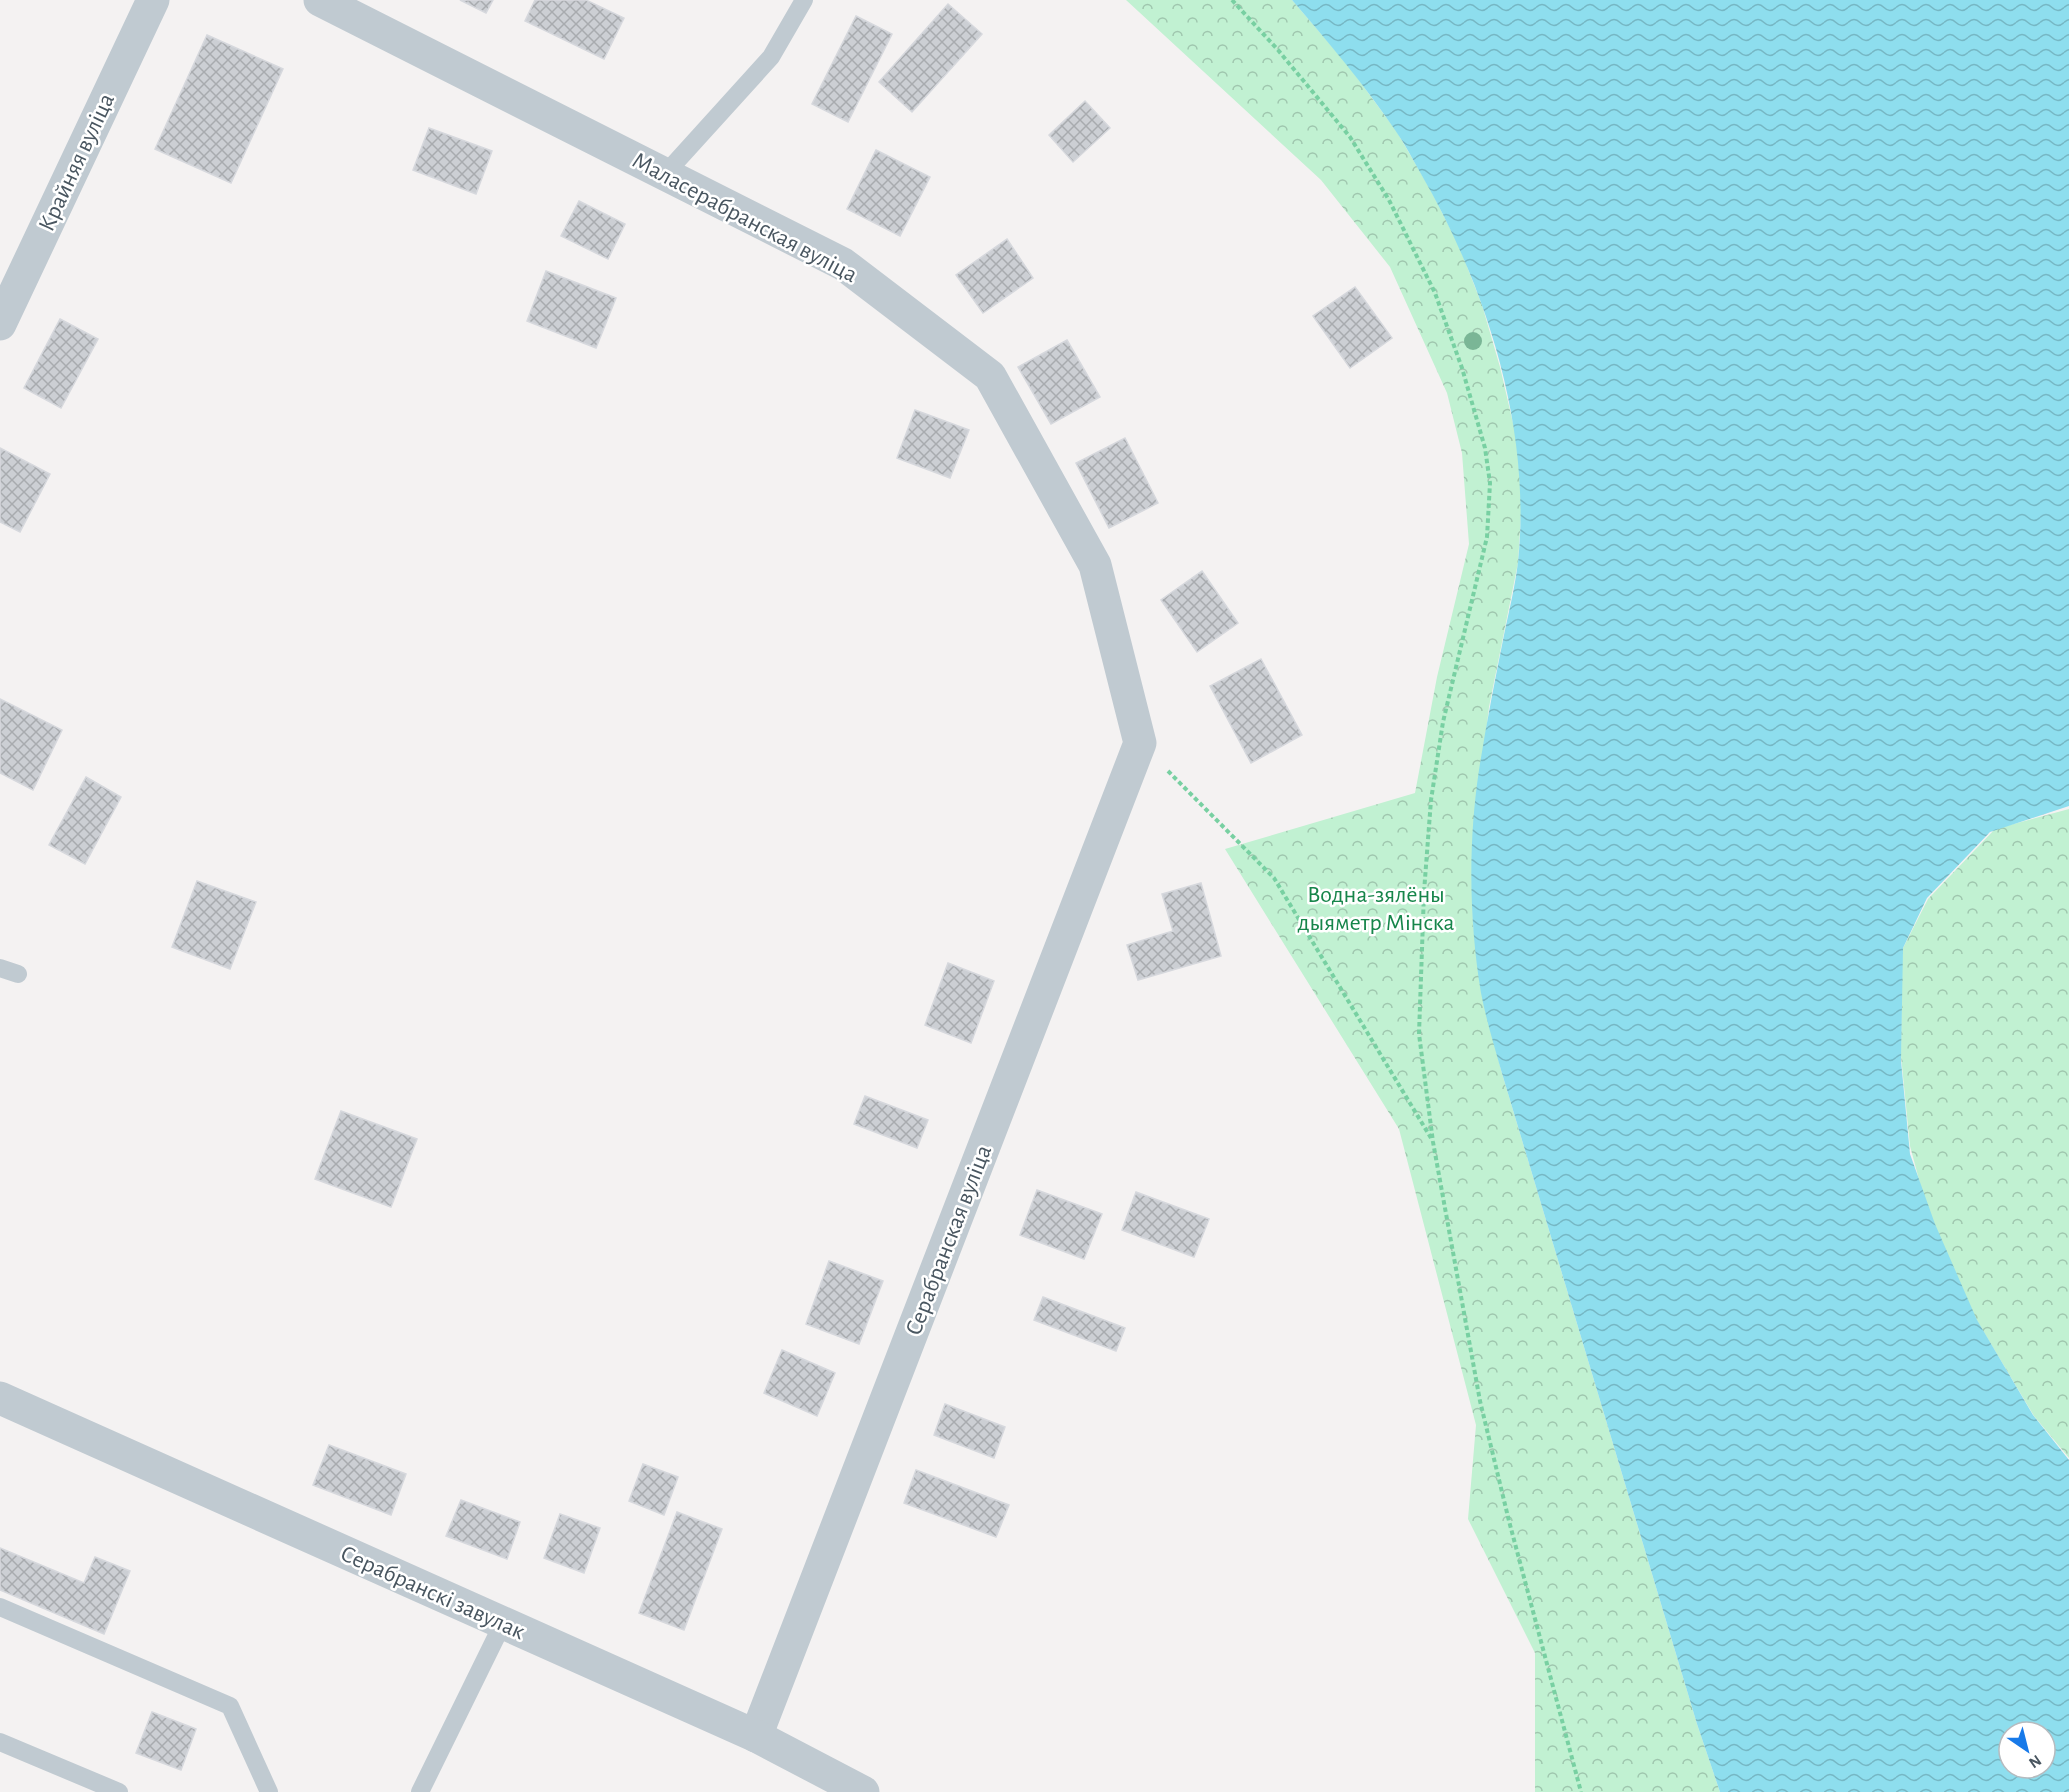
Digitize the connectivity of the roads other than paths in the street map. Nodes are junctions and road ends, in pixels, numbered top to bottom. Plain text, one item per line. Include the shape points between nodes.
1 (153, 0) edge
2 (320, 0) edge
3 (804, 0) edge
4 (665, 174) junction
5 (0, 324) edge
6 (1140, 743) joint
7 (0, 968) edge
8 (18, 974) dead end
9 (0, 1398) edge
10 (0, 1606) edge
11 (503, 1623) junction
12 (756, 1736) junction
13 (0, 1742) edge
14 (119, 1792) edge
15 (269, 1792) edge
16 (420, 1792) edge
17 (863, 1792) edge

1 - 5 street, Крайняя вуліца
2 - 4 street, Маласерабранская вуліца
3 - 4 lane via 771,57
4 - 6 street, Маласерабранская вуліца via 843,264 990,376 1095,565
6 - 12 street, Серабранская вуліца
7 - 8 lane
9 - 11 street, Серабранскі завулак
10 - 15 lane via 230,1706
11 - 12 street, Серабранскі завулак
11 - 16 lane
12 - 17 street, Серабранскі завулак
13 - 14 lane

